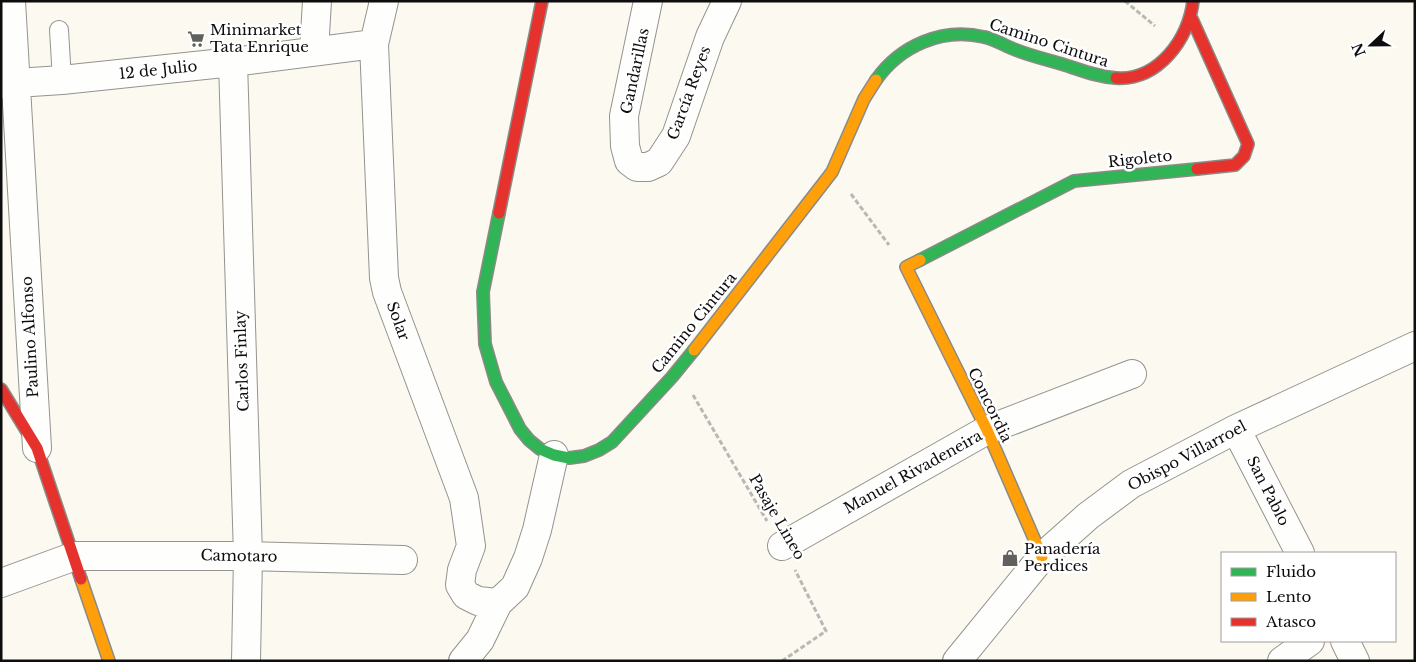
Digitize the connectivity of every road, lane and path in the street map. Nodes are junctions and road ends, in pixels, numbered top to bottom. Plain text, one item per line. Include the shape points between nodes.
1 (11, 1) edge
2 (317, 1) edge
3 (384, 1) edge
4 (542, 1) edge
5 (648, 1) edge
6 (727, 1) edge
7 (1125, 1) edge
8 (1193, 1) edge
9 (1192, 19) junction
10 (59, 30) dead end
11 (374, 44) junction
12 (1178, 45) junction
13 (314, 51) junction
14 (233, 62) junction
15 (62, 80) junction
16 (8, 84) edge
17 (637, 168) joint
18 (833, 171) junction
19 (906, 267) junction
20 (1415, 346) edge
21 (678, 369) junction
22 (1132, 374) dead end
23 (1, 389) edge
24 (1236, 429) junction
25 (987, 430) junction
26 (36, 448) junction
27 (554, 455) junction
28 (782, 546) junction
29 (1299, 552) edge
30 (75, 556) junction
31 (248, 556) junction
32 (1042, 557) junction
33 (403, 560) dead end
34 (1, 583) edge
35 (498, 603) junction
36 (1309, 642) edge
37 (1346, 642) edge
38 (109, 661) edge
39 (246, 661) edge
40 (463, 661) edge
41 (782, 661) edge
42 (957, 661) edge
43 (1282, 661) edge
44 (1355, 661) edge

1 - 16 street, Paulino Alfonso
2 - 13 street
3 - 11 street, Solar
4 - 27 main road, Camino Cintura via 483,292 485,344 496,382 520,429 540,449
5 - 17 street, Gandarillas via 624,116 625,146 629,161
6 - 17 street, García Reyes via 710,36 676,136 659,162
7 - 12 path
8 - 9 main road, Camino Cintura
9 - 12 main road, Camino Cintura
9 - 19 main road, Rigoleto via 1248,144 1244,156 1236,164 1074,181
10 - 15 lane
11 - 13 street, 12 de Julio
11 - 35 street, Solar via 387,292 464,498 471,546 460,585 466,595 478,601
12 - 18 main road, Camino Cintura via 1147,72 1121,80 1098,76 980,36 959,34 921,42 890,61 878,75 868,90
13 - 14 street, 12 de Julio
14 - 15 street, 12 de Julio
14 - 31 street, Carlos Finlay
15 - 16 street, 12 de Julio
16 - 26 street, Paulino Alfonso
18 - 19 path
18 - 21 main road, Camino Cintura
19 - 25 main road, Concordia
20 - 24 street, Obispo Villarroel
21 - 27 main road, Camino Cintura via 612,442 584,456
21 - 28 path, Pasaje Lineo
22 - 25 street, Manuel Rivadeneira
23 - 26 main road
24 - 29 street, San Pablo
24 - 32 street, Obispo Villarroel via 1131,484 1088,516
25 - 28 street, Manuel Rivadeneira
25 - 32 main road, Concordia
26 - 30 main road, Paulino Alfonso
27 - 35 street via 528,558 515,587
28 - 41 path, Pasaje Lineo via 826,630
30 - 31 street, Camotaro
30 - 34 street
30 - 38 main road, Paulino Alfonso
31 - 33 street, Camotaro
31 - 39 street, Carlos Finlay
32 - 42 street, Obispo Villarroel
35 - 40 street via 480,640
36 - 43 street
37 - 44 street

